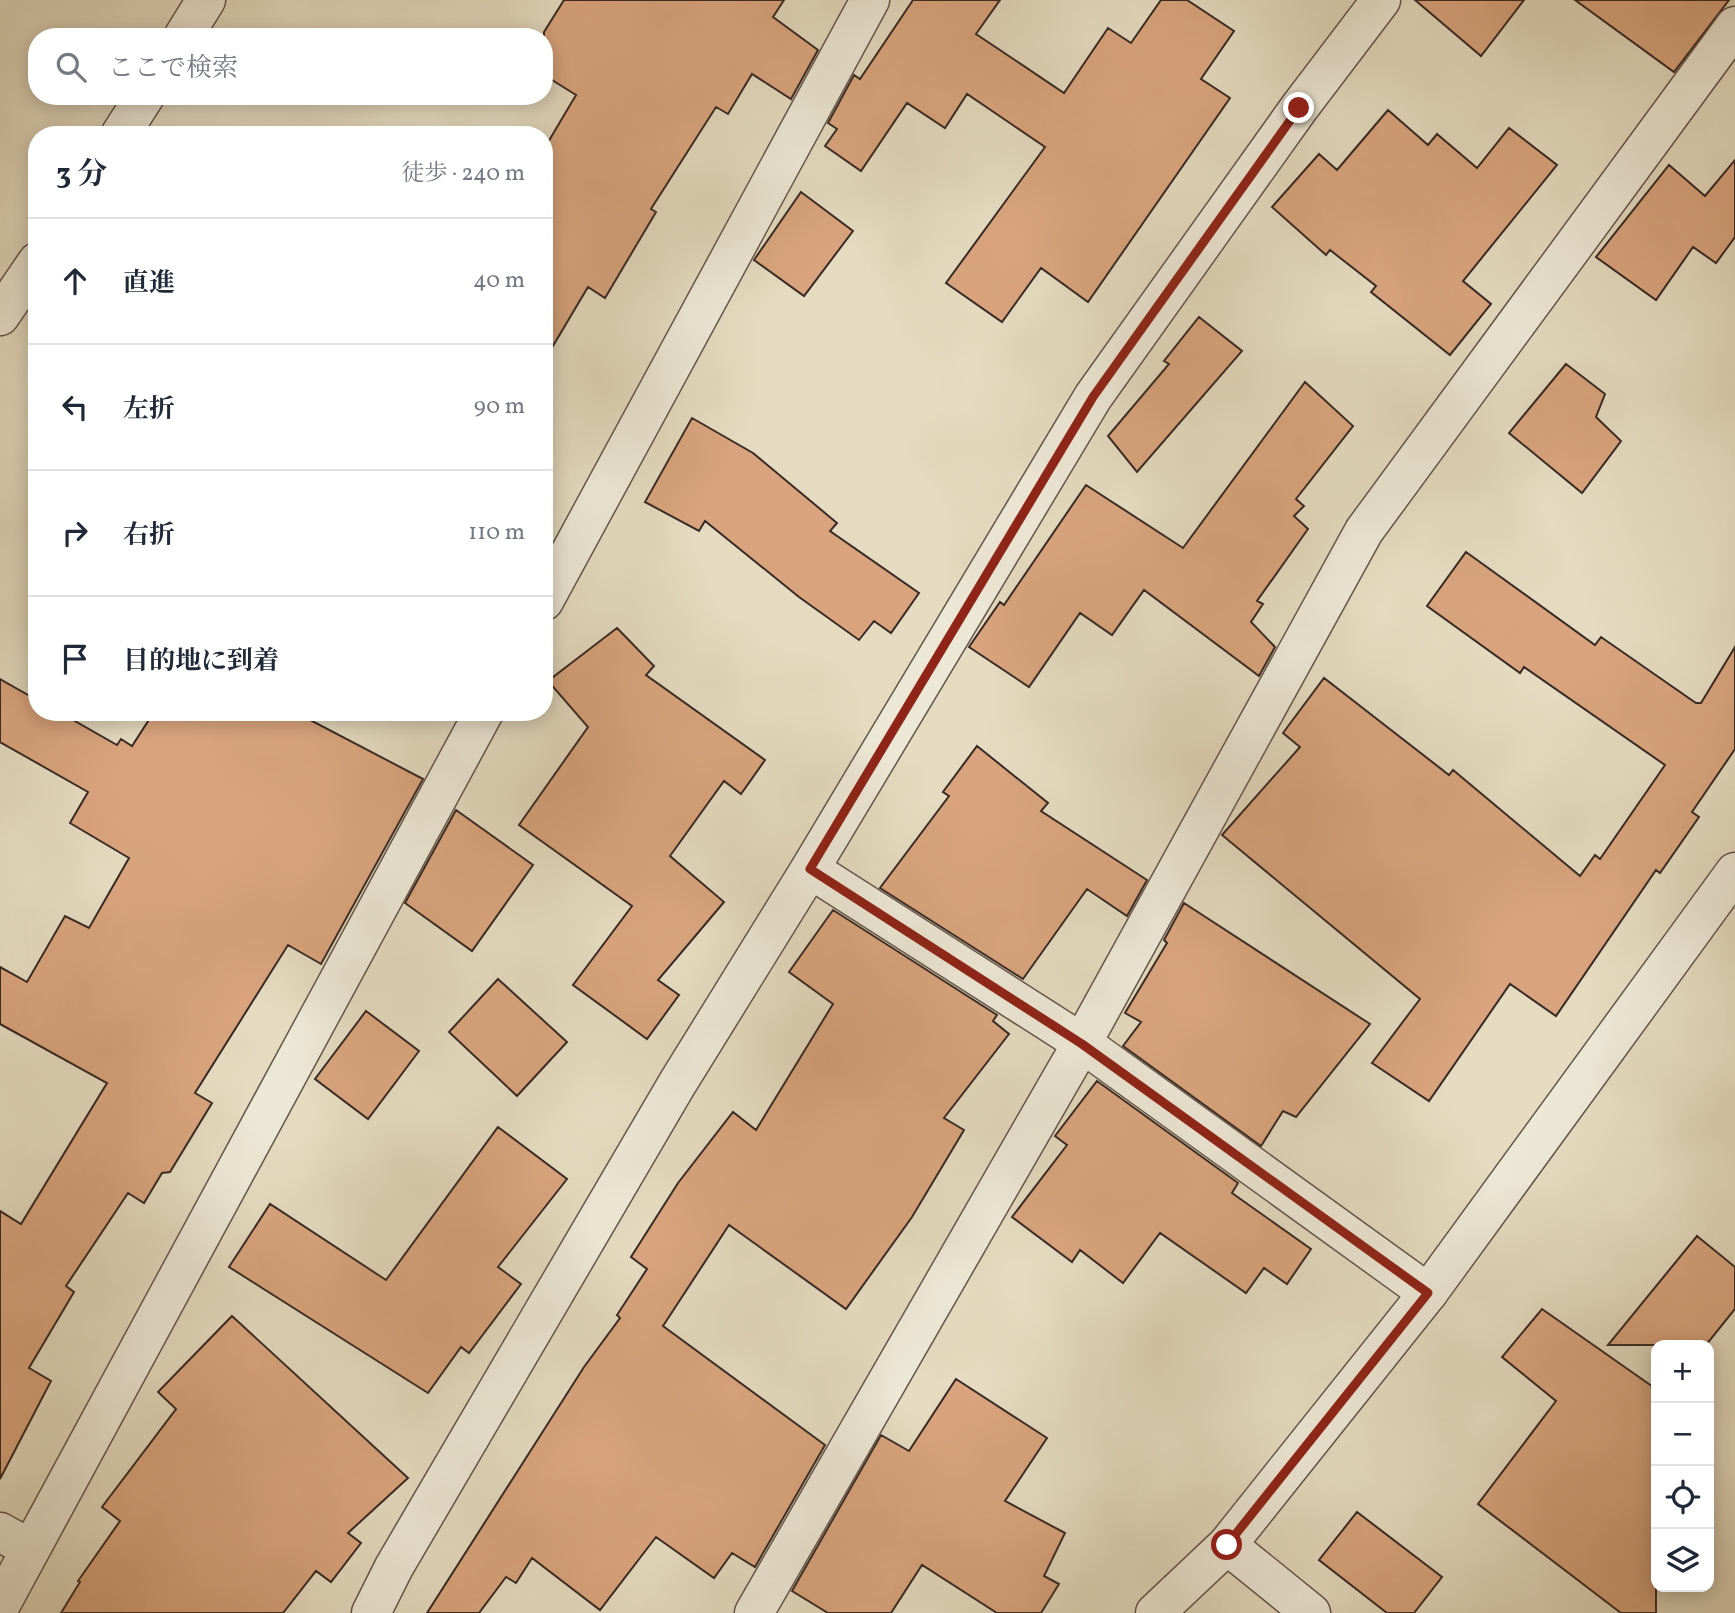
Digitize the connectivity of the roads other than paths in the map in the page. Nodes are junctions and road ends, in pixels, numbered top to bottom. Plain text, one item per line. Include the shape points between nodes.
1 (206, 0) edge
2 (870, 0) edge
3 (1381, 0) edge
4 (1735, 26) edge
5 (189, 28) edge
6 (139, 105) edge
7 (126, 126) edge
8 (28, 275) edge
9 (0, 316) edge
10 (553, 584) edge
11 (480, 721) edge
12 (810, 869) junction
13 (1735, 872) edge
14 (1082, 1044) junction
15 (1428, 1293) junction
16 (15, 1541) edge
17 (1227, 1545) junction
18 (0, 1606) edge
19 (371, 1613) edge
20 (754, 1613) edge
21 (1154, 1613) edge
22 (1311, 1613) edge

1 - 5 street
2 - 10 street
3 - 12 street via 1093,397
4 - 14 street via 1364,531
6 - 7 street
8 - 9 street
11 - 16 street
12 - 14 street
12 - 19 street via 677,1084
13 - 15 street
14 - 15 street
14 - 20 street
15 - 17 street
16 - 18 street
17 - 21 street
17 - 22 street

